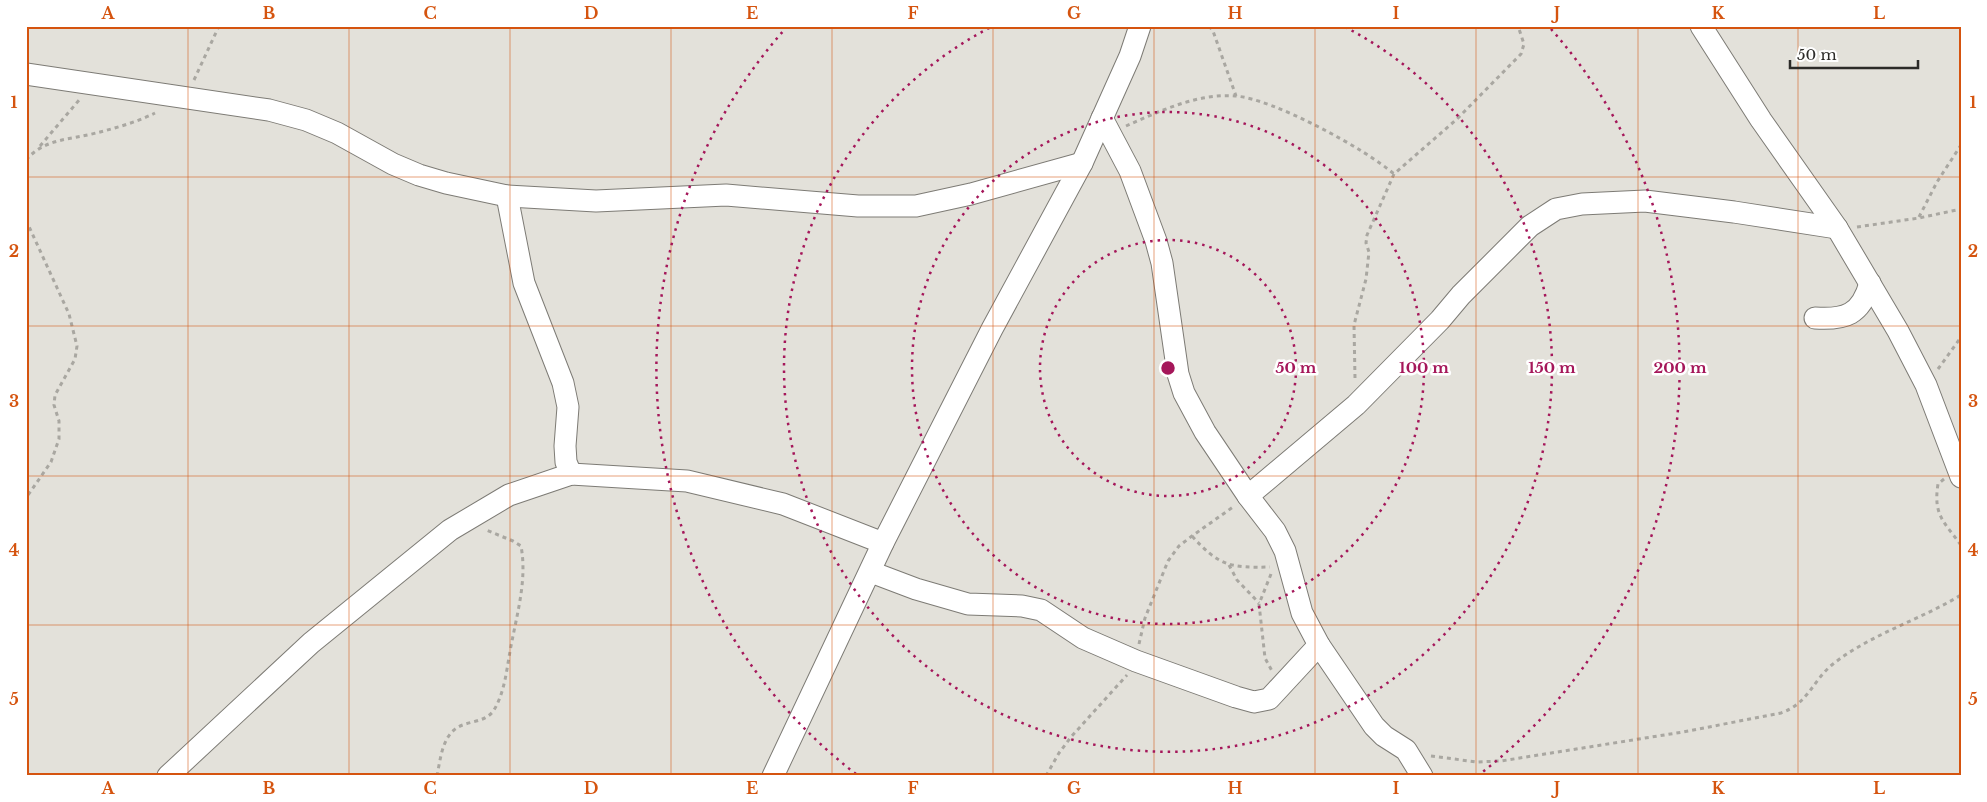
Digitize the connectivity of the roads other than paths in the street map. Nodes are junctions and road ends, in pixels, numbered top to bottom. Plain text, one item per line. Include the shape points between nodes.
1 (1140, 26) edge
2 (1701, 26) edge
3 (26, 74) edge
4 (1106, 125) junction
5 (1082, 163) junction
6 (506, 196) junction
7 (1837, 228) junction
8 (1870, 283) junction
9 (1815, 318) dead end
10 (571, 474) junction
11 (1960, 476) edge
12 (1248, 496) junction
13 (883, 543) junction
14 (871, 572) junction
15 (1319, 645) junction
16 (168, 776) edge
17 (772, 776) edge
18 (1422, 776) edge

1 - 4 street
2 - 7 street via 1761,120
3 - 6 street via 269,110 337,133 393,164 419,174
4 - 5 street
4 - 12 street via 1130,171 1156,240 1184,393 1205,432
5 - 6 street via 916,206 858,206 726,195 596,201
5 - 13 street via 992,329
6 - 10 street via 524,283 563,383 568,408 566,462
7 - 8 street
7 - 12 street via 1645,202 1582,204 1556,209 1530,226 1356,405
8 - 9 street via 1867,294 1850,314 1836,319
8 - 11 street via 1926,385
10 - 13 street via 687,481 783,504
10 - 16 street via 509,495 450,530 311,643
12 - 15 street via 1275,530 1302,613
13 - 14 street
14 - 15 street via 968,604 1041,610 1083,638 1136,661 1254,702 1269,699 1282,688
14 - 17 street
15 - 18 street via 1374,726 1406,750

